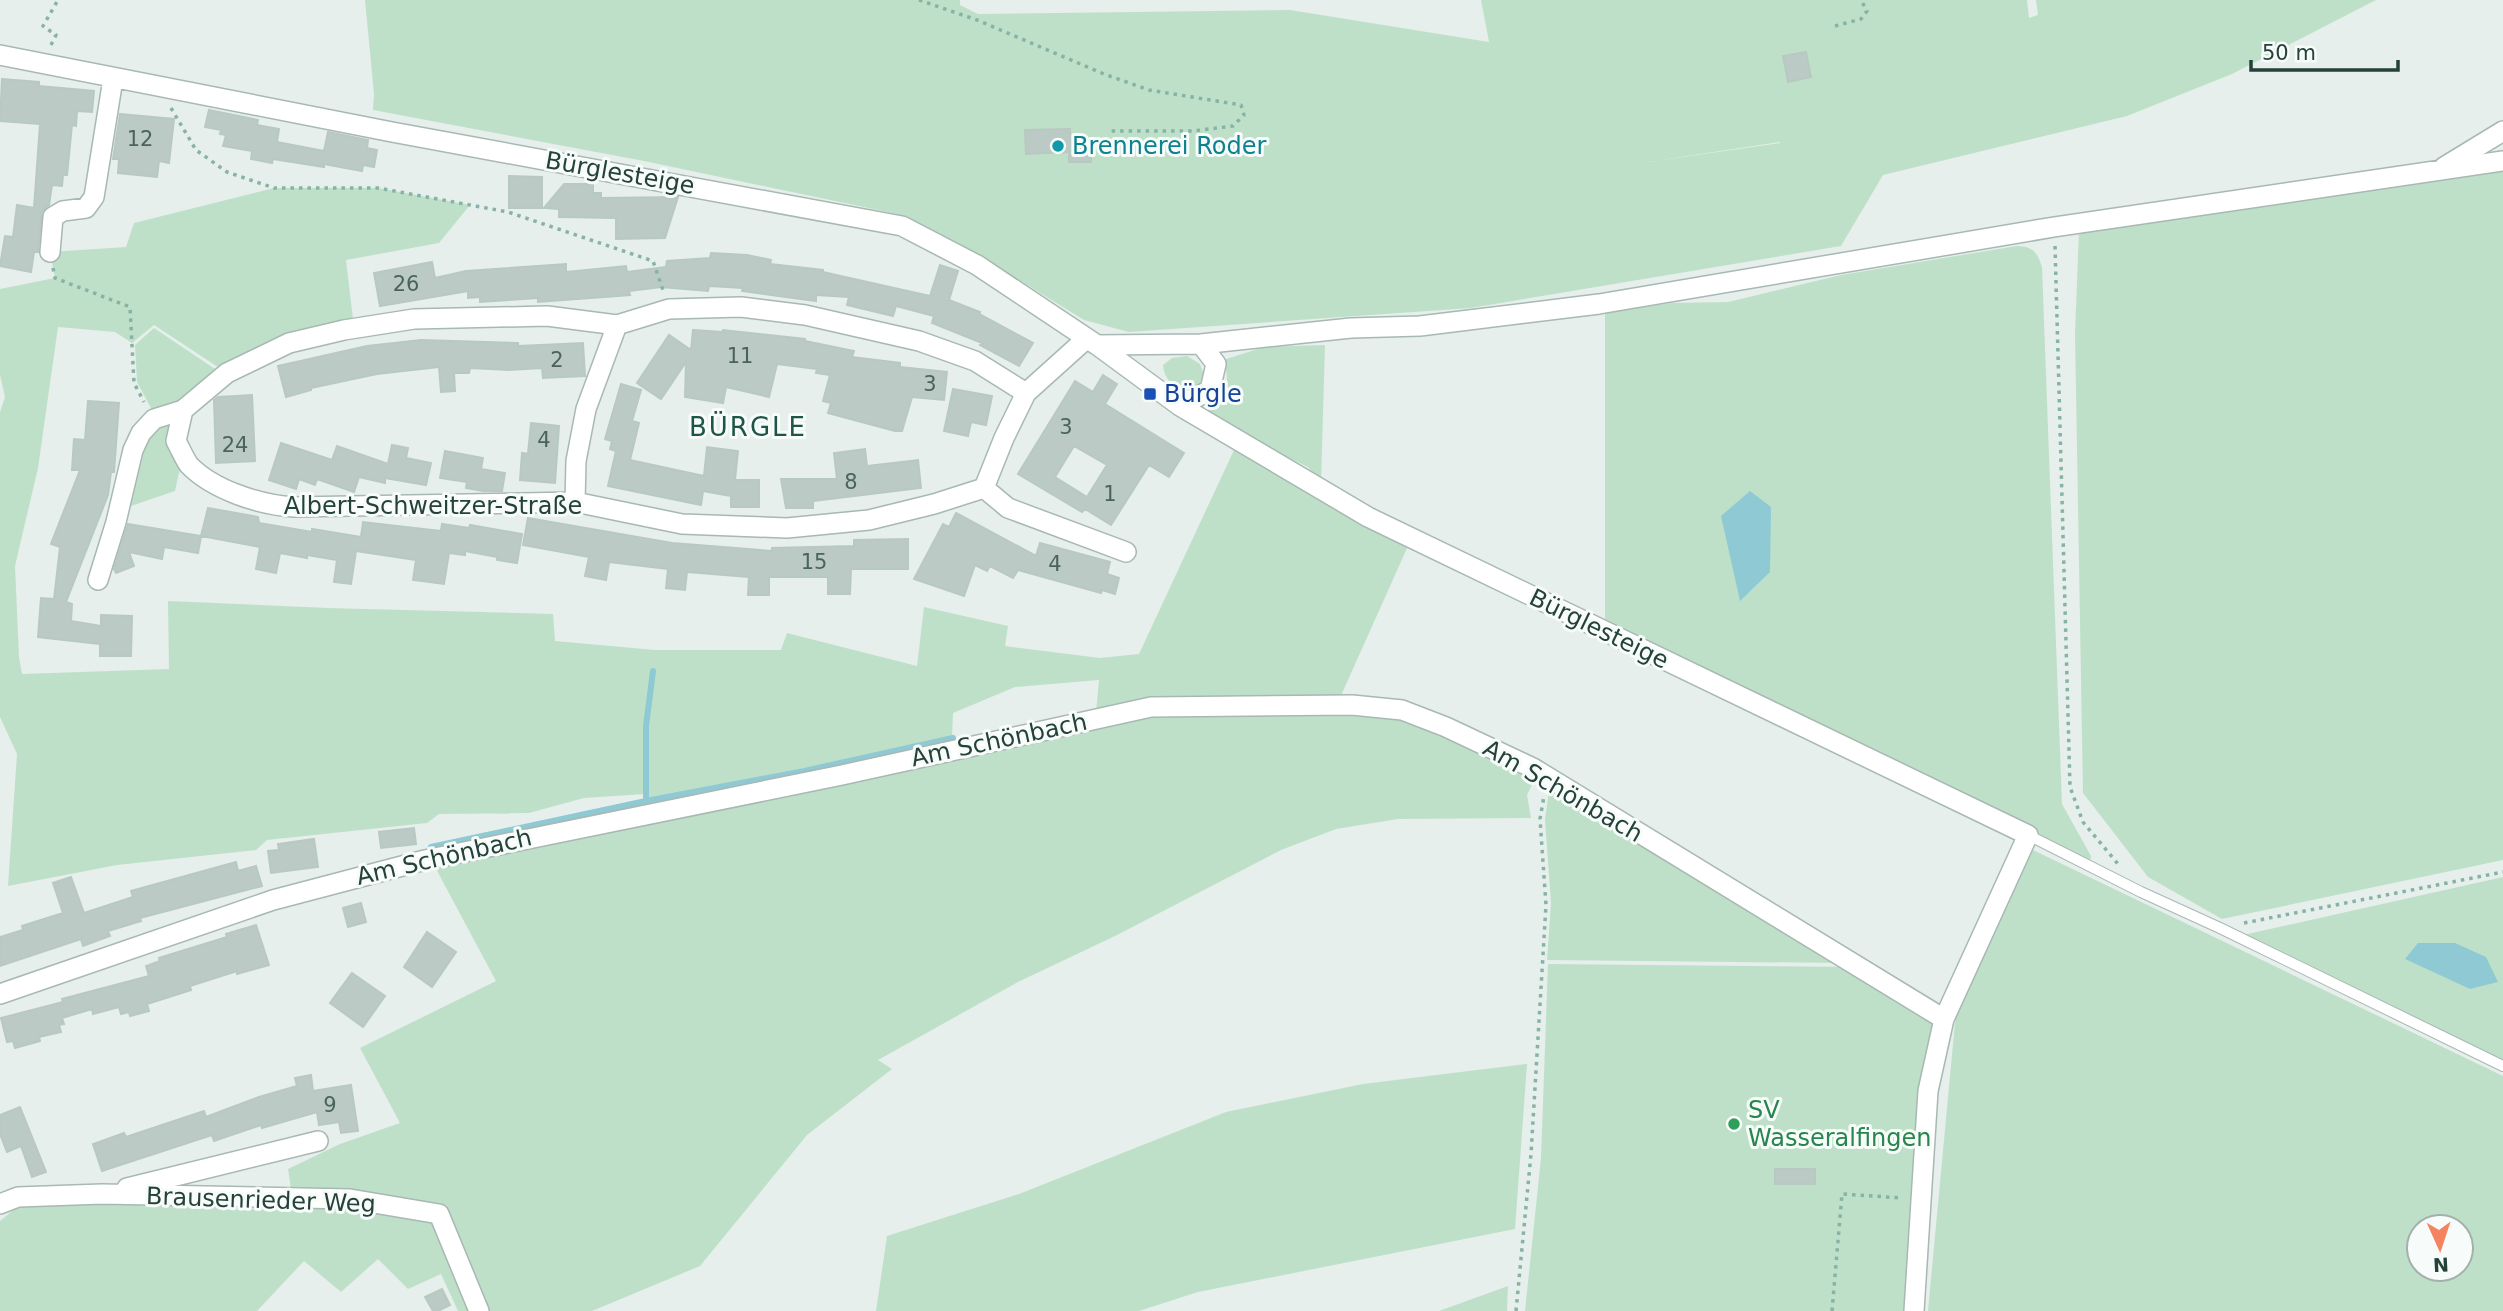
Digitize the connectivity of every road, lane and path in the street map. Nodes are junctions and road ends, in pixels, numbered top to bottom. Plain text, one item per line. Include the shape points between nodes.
1 (58, 0) edge
2 (919, 0) edge
3 (1861, 0) edge
4 (1835, 26) dead end
5 (0, 55) edge
6 (46, 64) junction
7 (113, 79) junction
8 (159, 88) junction
9 (1109, 131) dead end
10 (2503, 131) edge
11 (2503, 161) edge
12 (2435, 172) junction
13 (2054, 227) junction
14 (51, 252) dead end
15 (55, 278) dead end
16 (669, 309) junction
17 (617, 325) junction
18 (1092, 342) junction
19 (1201, 344) junction
20 (1026, 393) junction
21 (1180, 405) junction
22 (183, 410) junction
23 (154, 419) junction
24 (984, 488) junction
25 (575, 502) junction
26 (1126, 552) dead end
27 (98, 580) dead end
28 (1547, 776) junction
29 (2028, 835) junction
30 (2503, 872) edge
31 (2141, 892) junction
32 (2221, 928) junction
33 (0, 994) edge
34 (1944, 1019) junction
35 (2503, 1066) edge
36 (318, 1141) dead end
37 (102, 1194) junction
38 (1921, 1199) junction
39 (0, 1204) edge
40 (479, 1311) edge
41 (1516, 1311) edge
42 (1832, 1311) edge
43 (1914, 1311) edge

1 - 6 path via 43,26 56,35
2 - 9 path via 1149,90 1241,105 1244,115 1233,126 1193,131
3 - 4 path via 1867,11 1861,19
5 - 6 street, Bürglesteige
6 - 7 street, Bürglesteige
7 - 8 street, Bürglesteige
7 - 14 street via 94,197 86,208 53,217
8 - 16 path via 196,150 227,172 274,188 378,188 508,212 653,261
8 - 18 street, Bürglesteige via 902,226 978,265
10 - 12 street
11 - 12 street
12 - 13 street
13 - 19 street via 1599,304 1420,326 1351,328
13 - 31 path via 2070,787 2083,822
15 - 23 path via 130,307 134,383
16 - 17 street
16 - 20 street via 741,307 805,315 906,338 975,361
17 - 22 street via 547,316 414,319 344,330 289,343 227,373
17 - 25 street via 586,409 576,461
18 - 19 street
18 - 20 street
18 - 21 street, Bürglesteige
19 - 21 street via 1216,364 1210,390
20 - 24 street
21 - 29 street, Bürglesteige via 1368,517
22 - 23 street
22 - 25 street, Albert-Schweitzer-Straße via 176,441 189,464 235,494 267,505 346,508
23 - 27 street via 133,450
24 - 25 street, Albert-Schweitzer-Straße via 869,520 787,528 682,524
24 - 26 street via 1008,508
28 - 33 street, Am Schönbach via 1402,710 1352,705 1151,707 425,860 273,900
28 - 34 street, Am Schönbach
28 - 41 path via 1540,819 1546,905
29 - 31 lane
29 - 34 street
30 - 32 path
31 - 32 lane
32 - 35 lane
34 - 38 street via 1928,1091
36 - 37 street, Brausenrieder Weg
37 - 39 street, Brausenrieder Weg via 18,1196
37 - 40 street, Brausenrieder Weg via 350,1199 439,1214
38 - 42 path via 1842,1194
38 - 43 street

